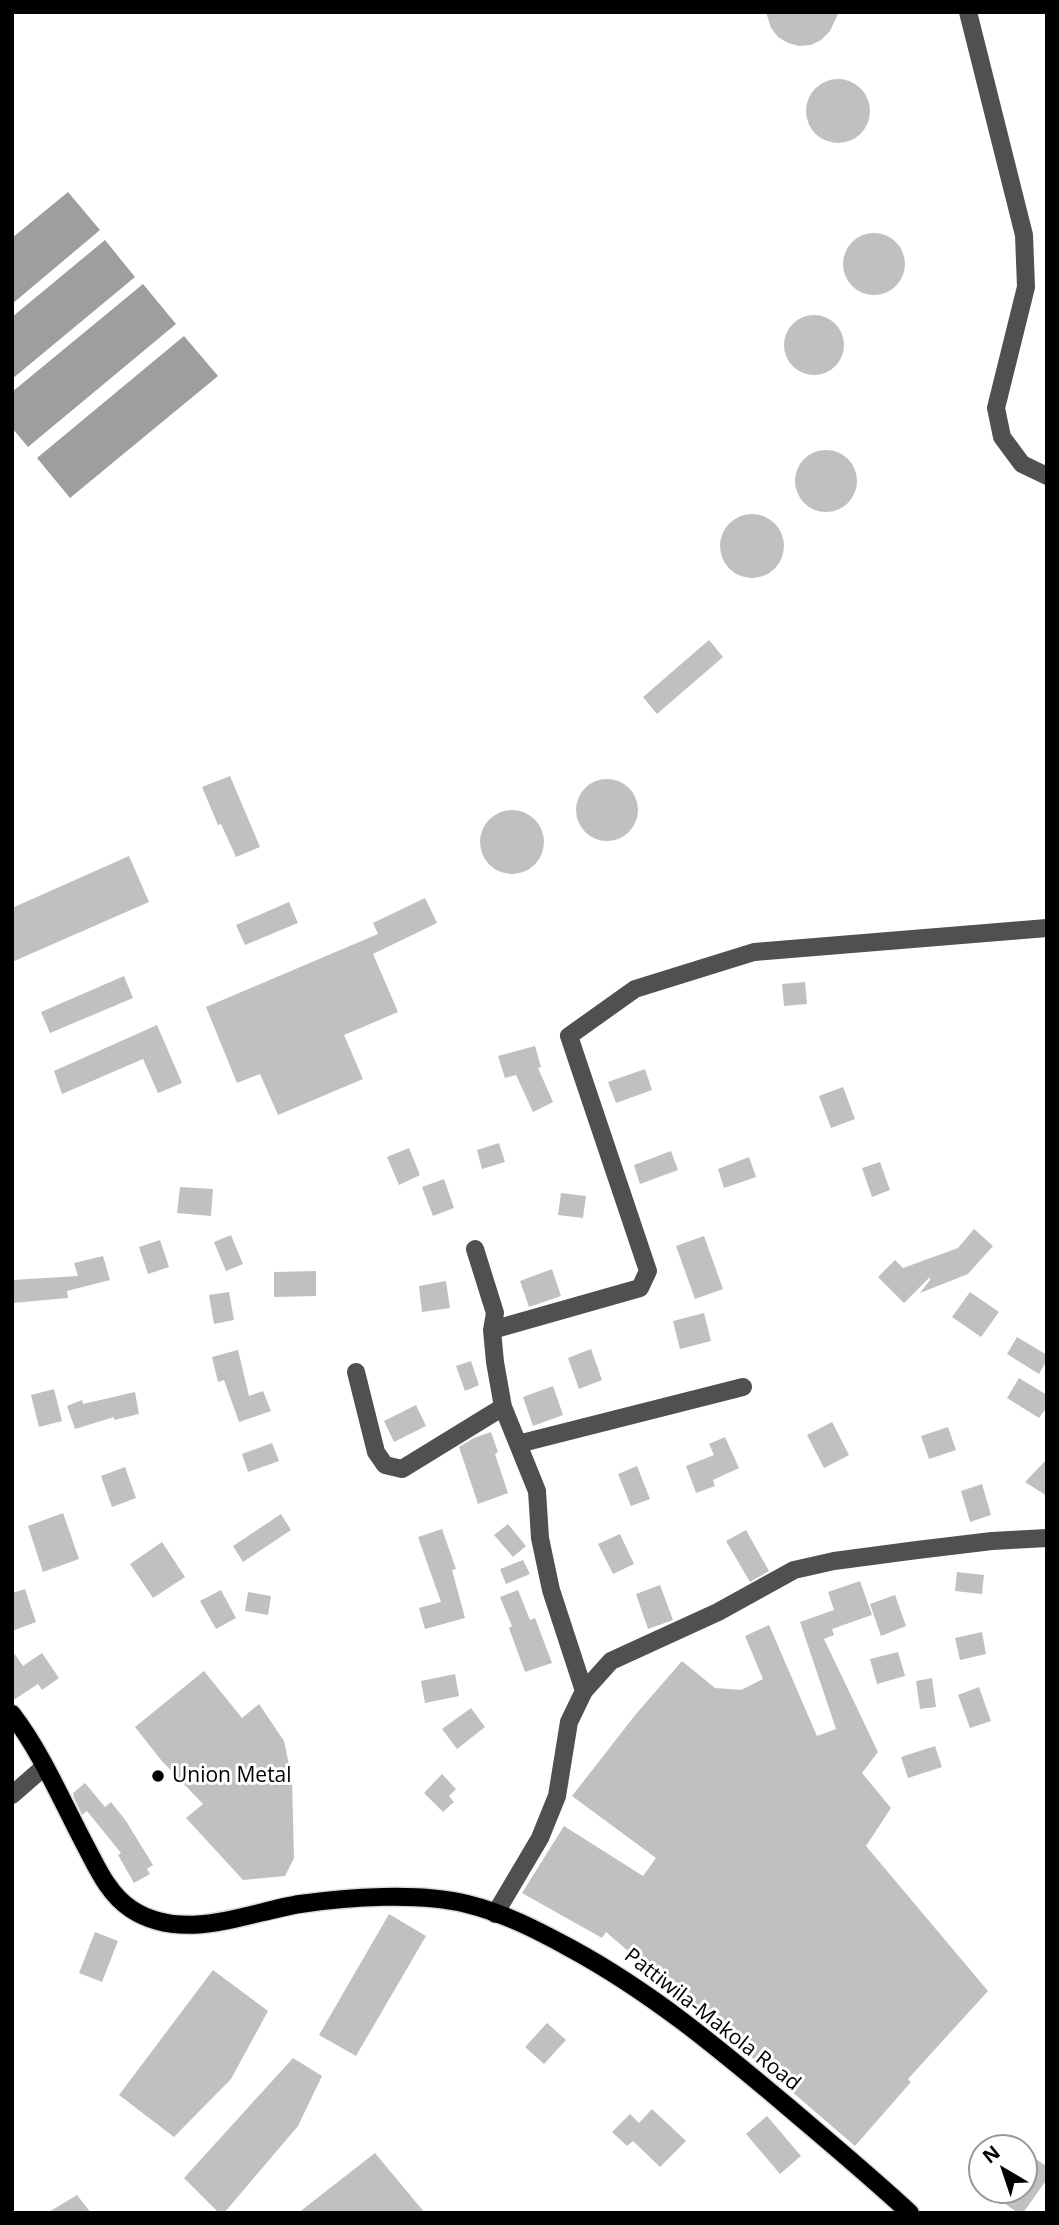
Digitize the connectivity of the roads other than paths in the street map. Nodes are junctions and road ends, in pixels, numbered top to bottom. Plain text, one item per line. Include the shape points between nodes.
1 (968, 12) edge
2 (1047, 476) edge
3 (1047, 928) edge
4 (475, 1249) dead end
5 (492, 1330) junction
6 (356, 1372) dead end
7 (743, 1387) dead end
8 (503, 1407) junction
9 (518, 1444) junction
10 (1047, 1538) edge
11 (584, 1691) junction
12 (12, 1714) edge
13 (44, 1767) junction
14 (12, 1795) edge
15 (495, 1914) junction
16 (910, 2213) edge

1 - 2 street via 1024,235 1026,287 996,408 1002,437 1022,464
3 - 5 street via 754,952 635,989 569,1036 648,1271 640,1288
4 - 5 street via 495,1312
5 - 8 street
6 - 8 street via 376,1451 385,1465 402,1469
7 - 9 street
8 - 9 street
9 - 11 street via 537,1490 540,1538 551,1590
10 - 11 street via 917,1550 794,1570 718,1612 611,1661
11 - 15 street via 569,1722 557,1796 541,1838
12 - 13 main road, Pattiwila-Makola Road
13 - 14 street
13 - 15 main road, Pattiwila-Makola Road via 103,1879 116,1897 154,1920 183,1925 215,1923 299,1905 391,1898 467,1904
15 - 16 main road, Pattiwila-Makola Road via 532,1927 640,1989 727,2056

